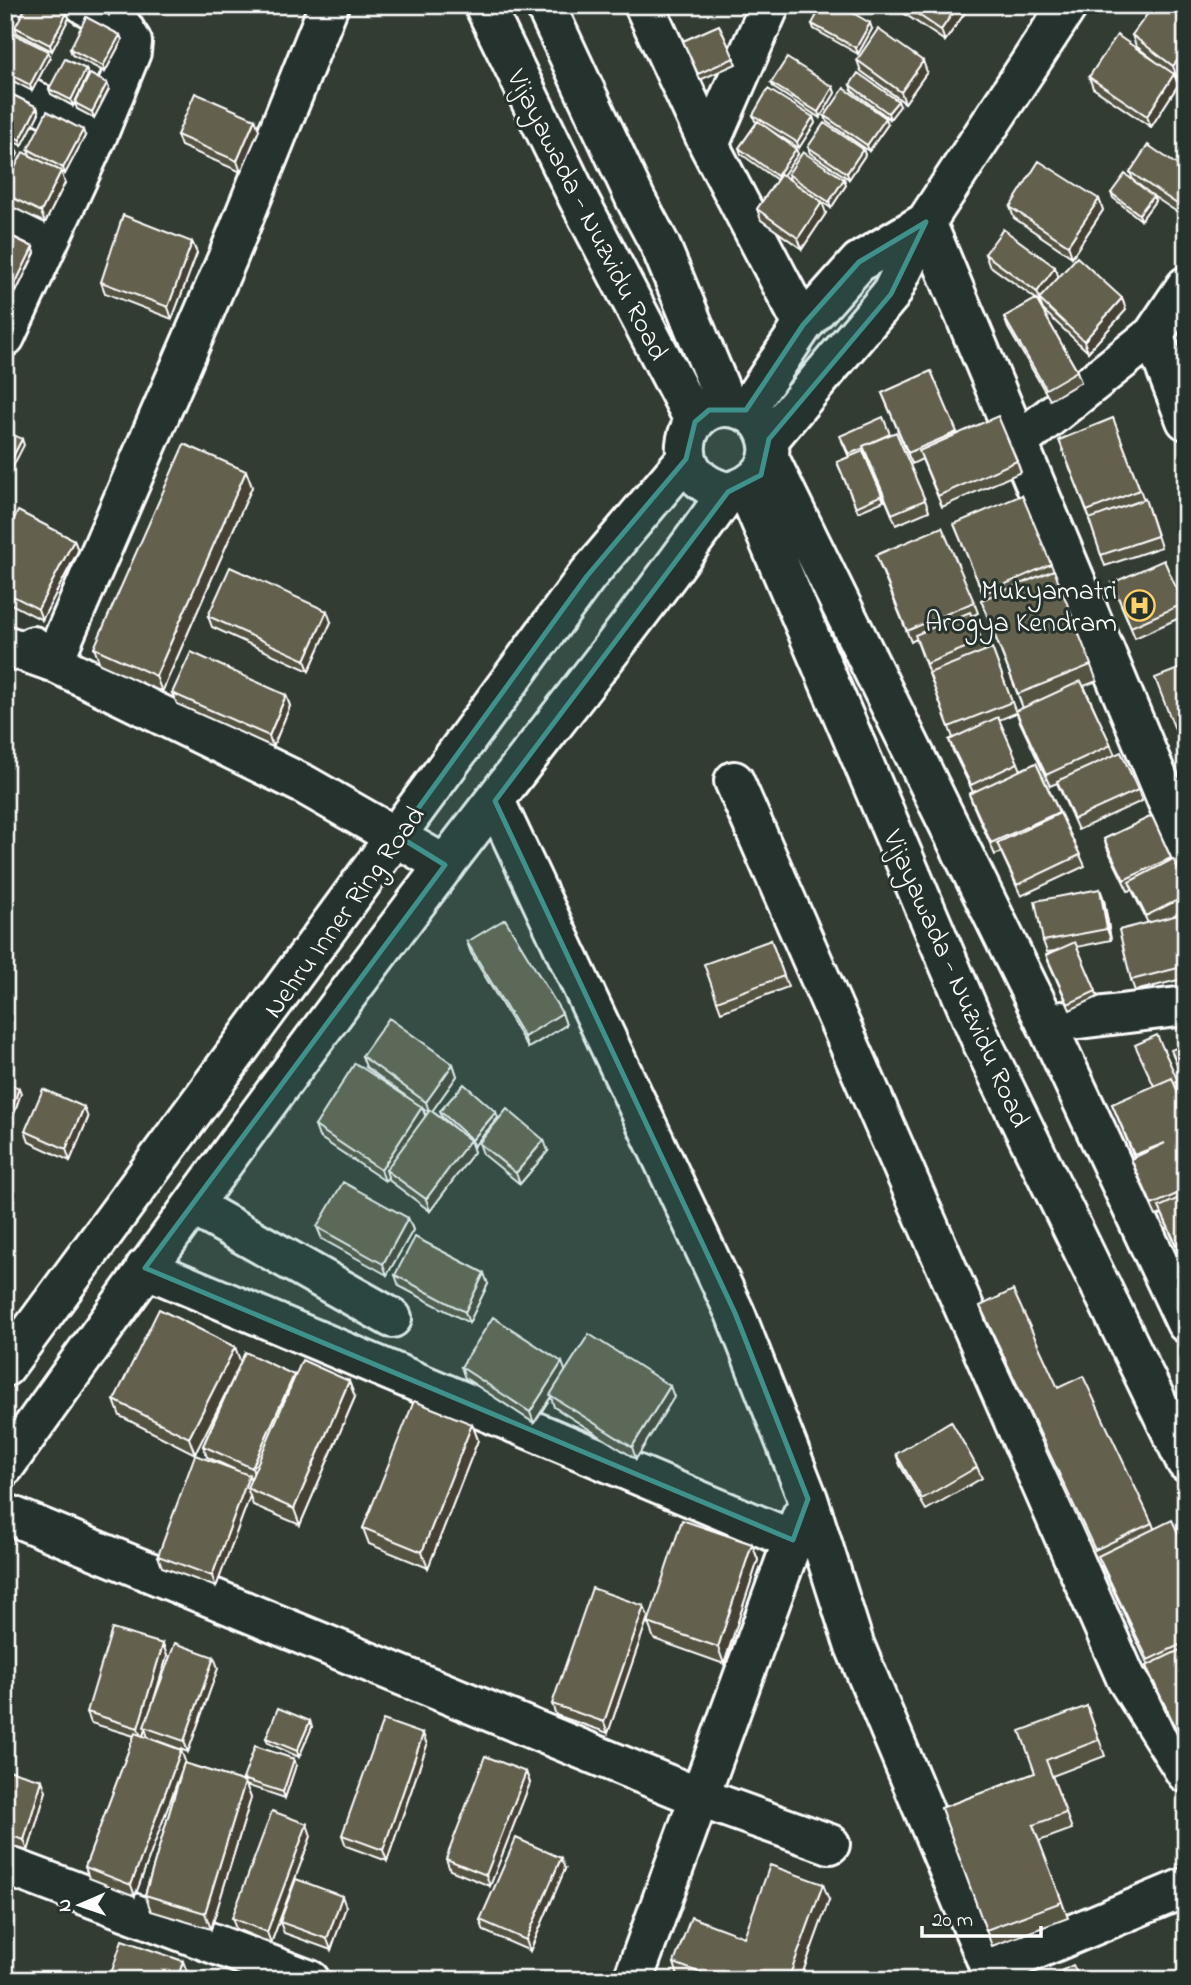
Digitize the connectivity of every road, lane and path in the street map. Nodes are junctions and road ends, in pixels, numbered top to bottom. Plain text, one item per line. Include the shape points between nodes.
1 (85, 5) edge
2 (329, 5) edge
3 (484, 5) edge
4 (545, 5) edge
5 (644, 5) edge
6 (770, 5) edge
7 (1069, 5) edge
8 (5, 86) edge
9 (98, 134) junction
10 (709, 145) junction
11 (5, 211) edge
12 (926, 222) junction
13 (52, 233) junction
14 (1186, 286) edge
15 (803, 325) junction
16 (1153, 335) junction
17 (5, 337) edge
18 (1186, 421) edge
19 (1017, 443) junction
20 (740, 445) junction
21 (686, 459) junction
22 (5, 623) edge
23 (5, 645) edge
24 (53, 662) junction
25 (734, 781) dead end
26 (1175, 795) edge
27 (495, 800) junction
28 (398, 836) junction
29 (1186, 846) edge
30 (445, 865) junction
31 (1186, 1006) edge
32 (1046, 1023) junction
33 (193, 1206) junction
34 (145, 1268) junction
35 (392, 1318) dead end
36 (1186, 1323) edge
37 (5, 1367) edge
38 (1186, 1462) edge
39 (5, 1466) edge
40 (808, 1499) junction
41 (5, 1513) edge
42 (793, 1540) junction
43 (1186, 1773) edge
44 (701, 1798) junction
45 (830, 1844) dead end
46 (5, 1865) edge
47 (1186, 1887) edge
48 (992, 1974) edge
49 (310, 1980) edge
50 (633, 1980) edge

1 - 9 street via 122,26 132,42
2 - 24 street via 228,257
3 - 20 street, Vijayawada - Nuzvidu Road via 579,200
4 - 20 street, Vijayawada - Nuzvidu Road via 660,245
5 - 10 street
6 - 10 street
7 - 12 street
8 - 9 street
9 - 13 street
10 - 15 street
11 - 13 street
12 - 15 street via 859,262
12 - 19 street
12 - 20 street via 891,294
13 - 17 street
14 - 16 street
15 - 20 street
16 - 18 street
16 - 19 street
19 - 26 street
20 - 21 street via 686,440
20 - 21 street via 709,488 695,477
20 - 27 street via 672,572
20 - 32 street, Vijayawada - Nuzvidu Road
20 - 38 street, Vijayawada - Nuzvidu Road via 982,1042
21 - 28 street, Nehru Inner Ring Road via 587,576
22 - 24 street
23 - 24 street
24 - 28 street via 305,785
25 - 43 street via 1126,1678
26 - 29 street
27 - 30 street
27 - 40 street via 735,1313
28 - 30 street
28 - 37 street, Nehru Inner Ring Road
30 - 33 street
31 - 32 street
32 - 36 street, Vijayawada - Nuzvidu Road
33 - 34 street
33 - 35 street
34 - 39 street
34 - 42 street
40 - 42 street
40 - 48 street via 854,1644
41 - 44 street
42 - 44 street
44 - 45 street
44 - 50 street
46 - 49 street
47 - 48 street

